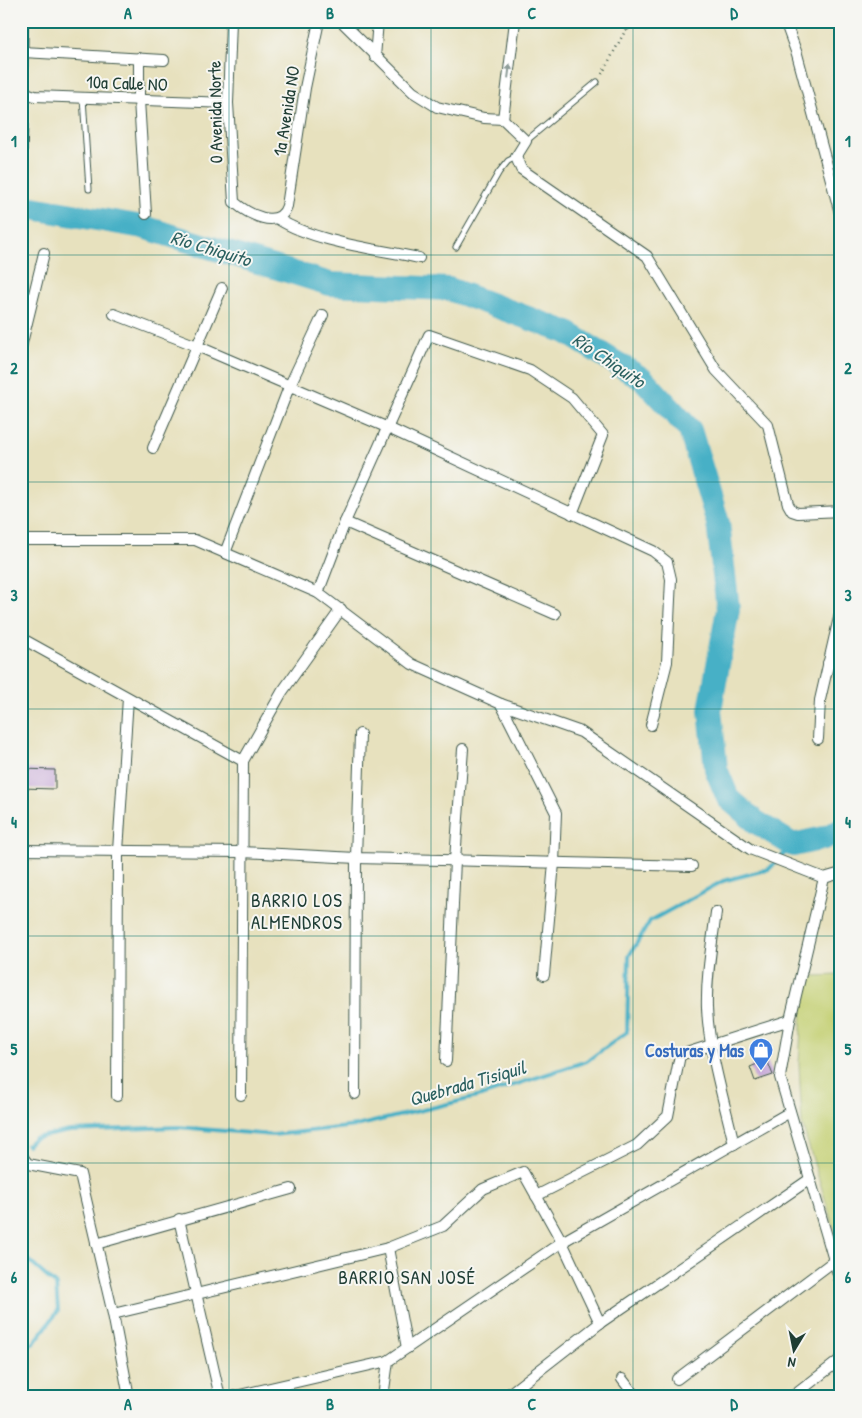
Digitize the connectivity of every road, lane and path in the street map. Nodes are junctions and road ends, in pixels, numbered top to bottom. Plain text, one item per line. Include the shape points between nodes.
1 (23, 21) edge
2 (231, 21) edge
3 (319, 21) edge
4 (341, 21) edge
5 (378, 21) edge
6 (515, 21) edge
7 (631, 21) edge
8 (785, 21) edge
9 (627, 27) joint
10 (23, 52) junction
11 (375, 57) junction
12 (139, 58) junction
13 (164, 60) dead end
14 (597, 82) joint
15 (26, 93) junction
16 (83, 98) junction
17 (139, 100) junction
18 (228, 103) junction
19 (503, 119) junction
20 (526, 141) junction
21 (516, 157) junction
22 (24, 186) dead end
23 (89, 189) dead end
24 (146, 214) dead end
25 (841, 217) edge
26 (278, 219) junction
27 (456, 247) dead end
28 (44, 253) dead end
29 (420, 258) dead end
30 (222, 288) dead end
31 (114, 314) dead end
32 (323, 315) dead end
33 (197, 346) junction
34 (21, 347) edge
35 (289, 388) junction
36 (386, 427) junction
37 (153, 448) dead end
38 (841, 511) edge
39 (572, 514) junction
40 (345, 522) junction
41 (21, 540) edge
42 (225, 553) junction
43 (318, 592) junction
44 (341, 609) junction
45 (841, 609) edge
46 (555, 614) dead end
47 (21, 638) edge
48 (828, 663) junction
49 (841, 664) edge
50 (128, 698) junction
51 (501, 704) junction
52 (651, 726) dead end
53 (360, 734) dead end
54 (818, 739) dead end
55 (463, 749) dead end
56 (243, 761) junction
57 (21, 850) edge
58 (118, 851) junction
59 (241, 852) junction
60 (356, 858) junction
61 (455, 860) junction
62 (554, 863) junction
63 (692, 866) dead end
64 (841, 874) edge
65 (824, 878) junction
66 (716, 912) dead end
67 (544, 975) dead end
68 (790, 1020) junction
69 (712, 1044) junction
70 (446, 1061) dead end
71 (355, 1094) dead end
72 (241, 1095) dead end
73 (117, 1096) dead end
74 (790, 1112) junction
75 (734, 1144) junction
76 (21, 1155) edge
77 (810, 1179) junction
78 (291, 1189) dead end
79 (536, 1196) junction
80 (180, 1219) junction
81 (562, 1242) junction
82 (96, 1244) junction
83 (388, 1248) junction
84 (834, 1261) junction
85 (841, 1284) edge
86 (195, 1294) junction
87 (113, 1314) junction
88 (600, 1323) junction
89 (407, 1348) junction
90 (841, 1359) edge
91 (388, 1361) junction
92 (622, 1379) dead end
93 (677, 1379) dead end
94 (129, 1397) edge
95 (220, 1397) edge
96 (231, 1397) edge
97 (383, 1397) edge
98 (505, 1397) edge
99 (636, 1397) edge
100 (792, 1397) edge

1 - 10 street
2 - 18 street, 0 Avenida Norte
3 - 26 street, 1a Avenida NO via 305,88 288,206
4 - 11 street
5 - 11 street
19 -> 6 street
7 - 9 lane
8 - 25 street
9 - 14 path
10 - 12 street
10 - 15 street via 22,82
11 - 19 street via 413,92 437,107
12 - 13 street
12 - 17 street
14 - 20 lane
15 - 16 street, 10a Calle NO
15 - 22 lane
16 - 17 street, 10a Calle NO
16 - 23 lane
17 - 18 street, 10a Calle NO
17 - 24 street
18 - 26 street, 0 Avenida Norte via 234,202 248,214
19 - 20 street
20 - 21 street
21 - 27 lane via 508,160 500,172
21 - 38 street via 521,169 647,256 716,370 768,425 792,511
26 - 29 street via 310,234
28 - 34 street
30 - 33 street
31 - 33 street
32 - 35 street
33 - 35 street
33 - 37 street
35 - 36 street
35 - 42 street
36 - 39 street
36 - 39 street via 429,335 530,370 572,398 603,435
36 - 40 street
39 - 52 street via 653,551 666,562 671,578 667,662
40 - 43 street
40 - 46 street
41 - 42 street via 195,540
42 - 43 street
43 - 44 street
44 - 51 street via 412,664
44 - 56 street via 282,692
45 - 48 street
47 - 50 street
48 - 49 street
48 - 54 street via 820,700
50 - 56 street
50 - 58 street
51 - 62 street via 556,814
51 - 65 street via 581,732 750,849
53 - 60 street
55 - 61 street
56 - 59 street
57 - 58 street
58 - 59 street
58 - 73 street
59 - 60 street
59 - 72 street
60 - 61 street
60 - 71 street
61 - 62 street
61 - 70 street
62 - 63 street
62 - 67 street
64 - 65 street
65 - 68 street
66 - 69 street via 707,1008
68 - 69 street
68 - 74 street via 780,1077
69 - 75 street
69 - 79 street via 680,1055 668,1116 637,1145
74 - 75 street
74 - 77 street
75 - 81 street
76 - 82 street via 28,1164 80,1174
77 - 84 street
77 - 88 street
78 - 80 street
79 - 81 street
79 - 83 street via 523,1172 483,1189 443,1226
80 - 82 street
80 - 86 street
81 - 88 street
81 - 89 street
82 - 87 street
83 - 86 street
83 - 89 street
84 - 85 street
84 - 93 street
86 - 87 street
86 - 95 street
87 - 94 street
88 - 98 street
89 - 91 street
90 - 100 street
91 - 96 street
91 - 97 street
92 - 99 street

